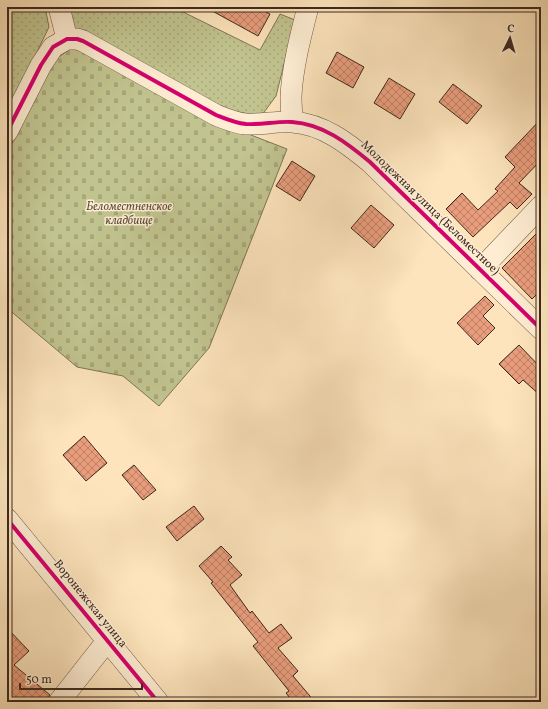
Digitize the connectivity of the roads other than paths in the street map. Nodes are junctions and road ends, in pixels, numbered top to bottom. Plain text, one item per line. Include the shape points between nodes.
1 (59, 7) edge
2 (308, 7) edge
3 (67, 39) junction
4 (292, 122) junction
5 (7, 132) edge
6 (541, 206) edge
7 (480, 270) junction
8 (541, 329) edge
9 (7, 519) edge
10 (107, 641) junction
11 (59, 702) edge
12 (158, 702) edge

1 - 3 street
2 - 4 street via 294,72 291,96
3 - 4 street, Молодежная улица (Беломестное) via 83,41 230,121 247,124
3 - 5 street via 53,47 44,60
4 - 7 street, Молодежная улица (Беломестное) via 324,129 348,144 370,162
6 - 7 street
7 - 8 street, Молодежная улица (Беломестное)
9 - 10 street, Воронежская улица
10 - 11 street
10 - 12 street, Воронежская улица

